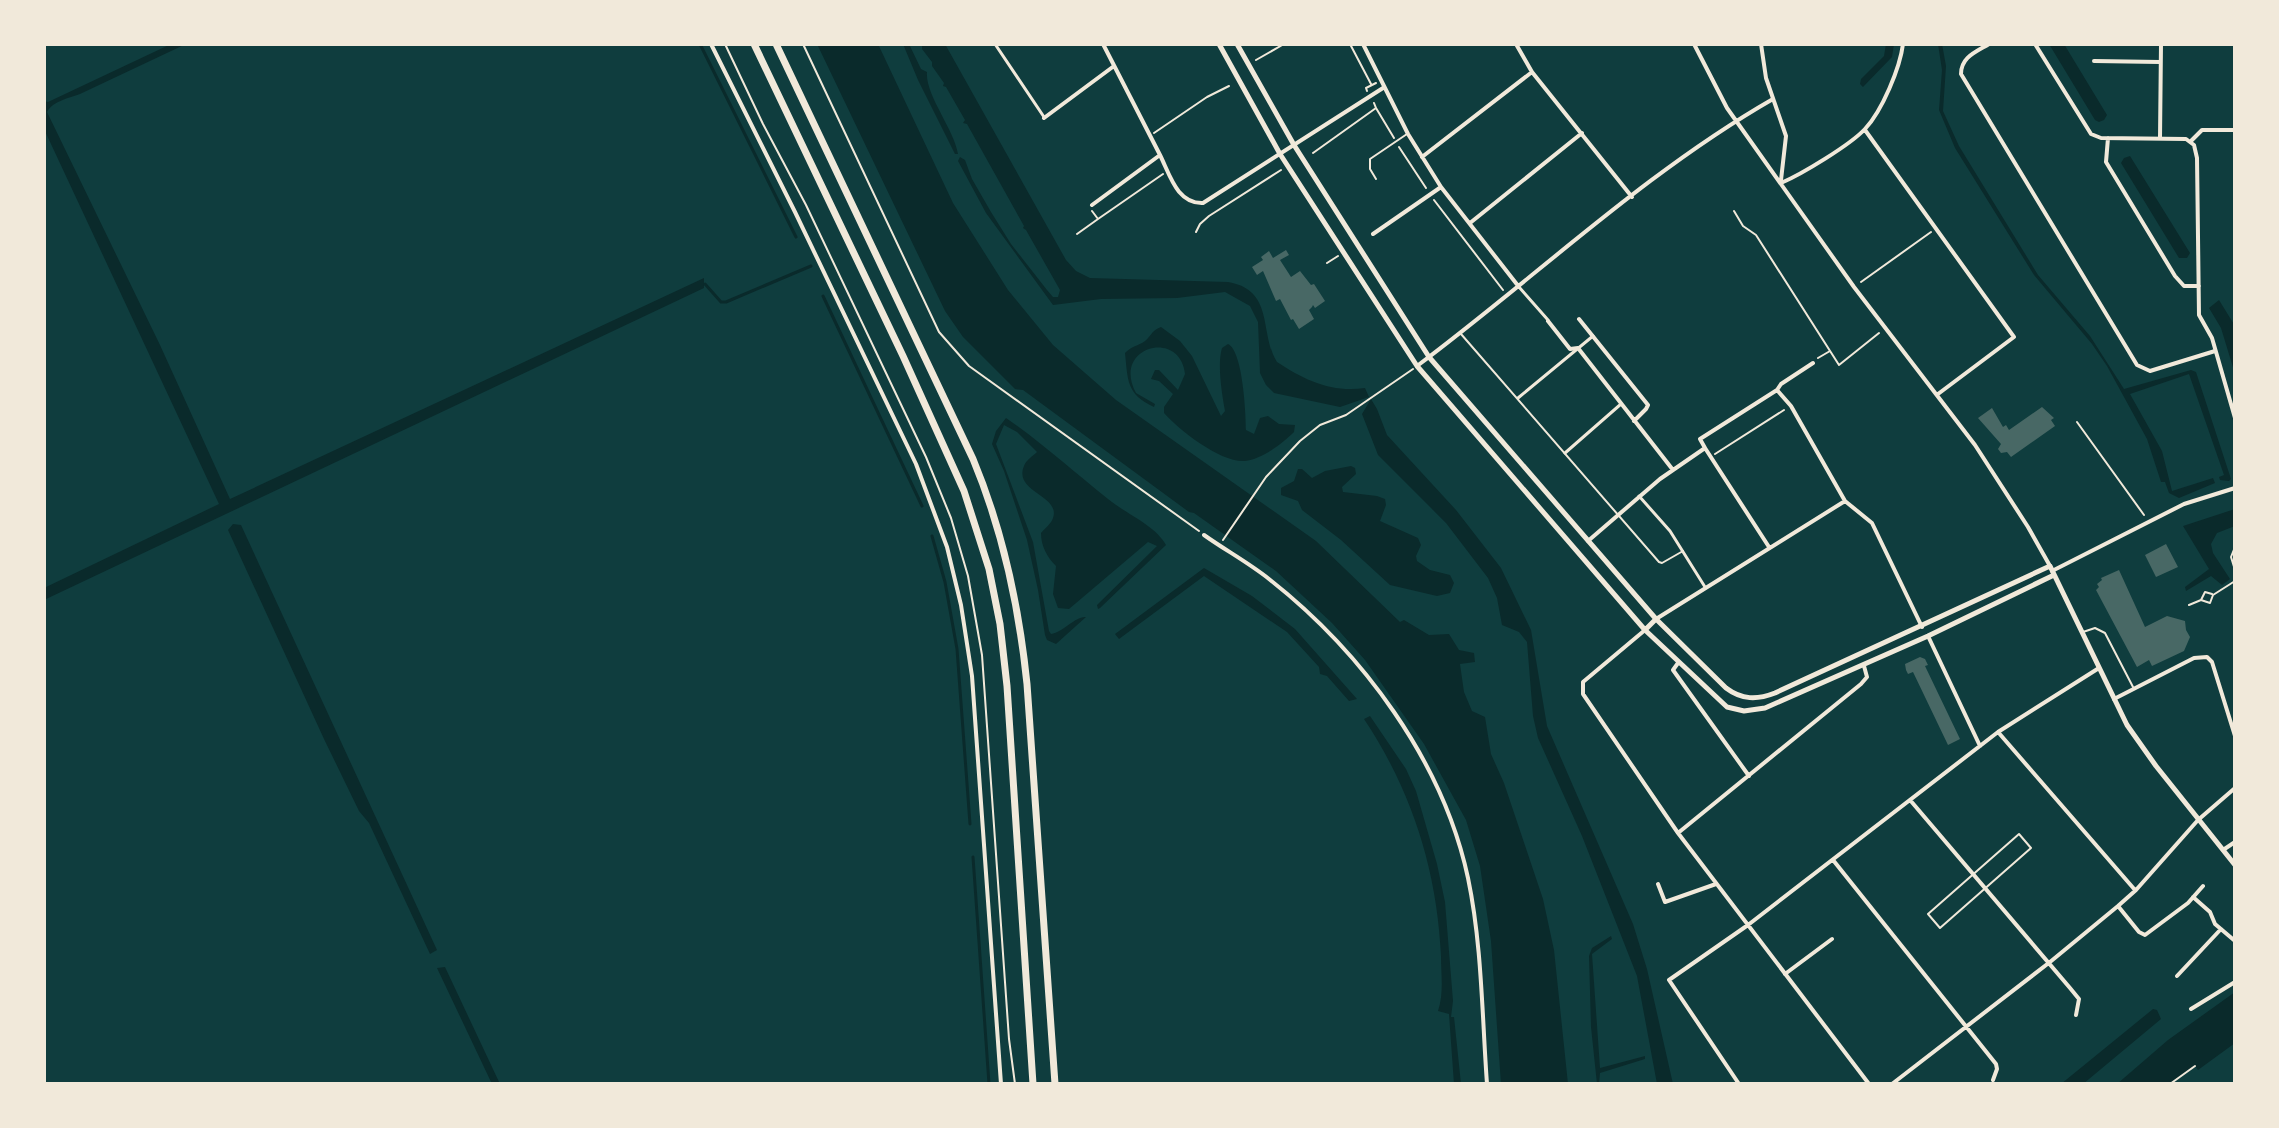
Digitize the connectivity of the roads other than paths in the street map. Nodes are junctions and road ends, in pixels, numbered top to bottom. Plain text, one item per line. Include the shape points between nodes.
1 (711, 44) edge
2 (725, 44) edge
3 (754, 44) edge
4 (776, 44) edge
5 (995, 44) edge
6 (1103, 44) edge
7 (1219, 44) edge
8 (1237, 44) edge
9 (1363, 44) edge
10 (1516, 44) edge
11 (1694, 44) edge
12 (1761, 44) edge
13 (1903, 44) edge
14 (1989, 44) edge
15 (2035, 44) edge
16 (2161, 44) edge
17 (2094, 61) dead end
18 (2160, 62) junction
19 (1114, 66) junction
20 (1532, 72) junction
21 (1384, 87) junction
22 (1773, 99) junction
23 (1044, 118) joint
24 (1736, 120) junction
25 (1865, 130) junction
26 (2235, 130) edge
27 (1582, 133) junction
28 (1408, 134) junction
29 (2108, 138) junction
30 (2160, 138) junction
31 (2191, 141) junction
32 (1294, 145) junction
33 (1280, 154) junction
34 (1160, 155) junction
35 (1422, 157) junction
36 (1376, 179) dead end
37 (1781, 183) junction
38 (1441, 187) junction
39 (1632, 197) junction
40 (1091, 206) road end
41 (1470, 223) junction
42 (1373, 234) dead end
43 (2199, 286) junction
44 (1519, 287) junction
45 (1579, 319) dead end
46 (1548, 321) joint
47 (1460, 333) junction
48 (1593, 336) junction
49 (1578, 348) junction
50 (2215, 351) junction
51 (1429, 357) junction
52 (1815, 362) road end
53 (1417, 366) junction
54 (1777, 390) junction
55 (1938, 394) junction
56 (1518, 398) junction
57 (1621, 404) junction
58 (2235, 418) edge
59 (1634, 421) junction
60 (1705, 448) junction
61 (1565, 453) junction
62 (1673, 470) junction
63 (2235, 488) edge
64 (1639, 496) junction
65 (1845, 501) junction
66 (1618, 515) junction
67 (1204, 535) road end
68 (1588, 541) junction
69 (1769, 547) junction
70 (1683, 551) junction
71 (2052, 571) junction
72 (1705, 587) junction
73 (1656, 619) junction
74 (1922, 627) junction
75 (1645, 630) junction
76 (2081, 632) junction
77 (1928, 636) junction
78 (1678, 663) junction
79 (1864, 666) junction
80 (2099, 668) junction
81 (2134, 689) junction
82 (2114, 699) junction
83 (1998, 732) junction
84 (2235, 736) edge
85 (1980, 746) junction
86 (1749, 776) junction
87 (2235, 788) edge
88 (1910, 800) junction
89 (2198, 820) junction
90 (1678, 833) junction
91 (2235, 842) edge
92 (2223, 850) junction
93 (1833, 860) junction
94 (2235, 865) edge
95 (1658, 884) dead end
96 (1717, 884) junction
97 (2203, 886) dead end
98 (2136, 890) junction
99 (2193, 897) junction
100 (2118, 906) junction
101 (1748, 925) junction
102 (2221, 929) junction
103 (1832, 939) dead end
104 (2235, 941) edge
105 (2050, 962) junction
106 (1785, 974) junction
107 (2177, 976) dead end
108 (2235, 982) edge
109 (2191, 1009) dead end
110 (2076, 1015) dead end
111 (1966, 1027) junction
112 (1993, 1080) dead end
113 (1001, 1084) edge
114 (1015, 1084) edge
115 (1033, 1084) edge
116 (1055, 1084) edge
117 (1487, 1084) edge
118 (1739, 1084) edge
119 (1869, 1084) edge
120 (1892, 1084) edge

1 - 113 street via 916,464 947,547 972,676
2 - 114 lane via 926,457 968,576 982,655
3 - 115 highway via 945,445 989,569 1007,692
4 - 116 highway via 973,459 1005,555 1027,684
5 - 23 street
6 - 19 street
7 - 33 street
8 - 32 street
9 - 21 street
10 - 20 street
11 - 24 street
12 - 22 street
13 - 25 street via 1895,73
14 - 50 street via 1965,59 1961,74 2137,365 2150,371
15 - 29 street via 2087,130
16 - 18 street
17 - 18 street
18 - 30 street
19 - 23 street
19 - 34 street
20 - 27 street
20 - 35 street
21 - 28 street
21 - 32 street
22 - 24 street
22 - 37 street via 1786,136
24 - 37 street
24 - 39 street
25 - 37 street
25 - 55 street via 2014,337
26 - 31 street via 2202,130
27 - 39 street
27 - 41 street
28 - 35 street
28 - 36 lane via 1370,159
29 - 30 street
29 - 43 street via 2106,162 2175,276 2184,286
30 - 31 street
31 - 43 street via 2197,154
32 - 33 street
32 - 51 street
33 - 34 street via 1203,203 1181,197
33 - 53 street
34 - 40 street
35 - 38 street
37 - 55 street
38 - 41 street
38 - 42 street
39 - 44 street
41 - 44 street
43 - 50 street via 2199,315
44 - 46 street
44 - 47 street
45 - 48 street
46 - 49 street via 1570,349
47 - 51 street
47 - 56 lane
48 - 49 street
48 - 59 street via 1648,405
49 - 56 street
49 - 57 street
50 - 58 street
51 - 53 street
51 - 68 street
52 - 54 street
53 - 75 street
54 - 60 street via 1700,439
54 - 65 street
55 - 71 street via 1997,476
56 - 61 lane
57 - 59 street
57 - 61 street
59 - 62 street
60 - 62 street
60 - 69 street
61 - 66 lane
62 - 64 street
63 - 71 street via 2184,504
64 - 66 street
64 - 70 street
65 - 69 street
65 - 74 street via 1872,523
66 - 68 street
66 - 70 lane via 1659,562
67 - 117 street via 1266,576 1323,628 1388,705 1431,774 1451,816 1468,879
68 - 73 street
69 - 72 street
70 - 72 street
71 - 74 street
71 - 76 street
71 - 77 street
72 - 73 street
73 - 74 street via 1726,688 1752,698 1775,693
73 - 75 street
74 - 77 street
75 - 78 street
75 - 90 street via 1583,682 1583,694
76 - 80 street
76 - 81 lane via 2095,628 2105,633
77 - 79 street
77 - 85 street
78 - 79 street via 1721,703 1744,711 1765,708
78 - 86 street via 1673,670
79 - 86 street via 1867,677 1861,684
80 - 82 street
80 - 83 street
81 - 82 street
81 - 84 street via 2194,658 2207,657
82 - 89 street via 2136,740
83 - 85 street
83 - 98 street
85 - 88 street
86 - 90 street
87 - 89 street
88 - 93 street
88 - 105 street
89 - 92 street
89 - 98 street
90 - 96 street
91 - 92 street
92 - 94 street
93 - 101 street
93 - 111 street
95 - 96 street via 1665,902
96 - 101 street
97 - 99 street
98 - 100 street
99 - 100 street via 2145,935
99 - 102 street
100 - 105 street
101 - 106 street
101 - 118 street via 1669,980
102 - 104 street
102 - 107 street
103 - 106 street
105 - 110 street via 2079,999
105 - 111 street
106 - 119 street
108 - 109 street
111 - 112 street via 1996,1064
111 - 120 street

